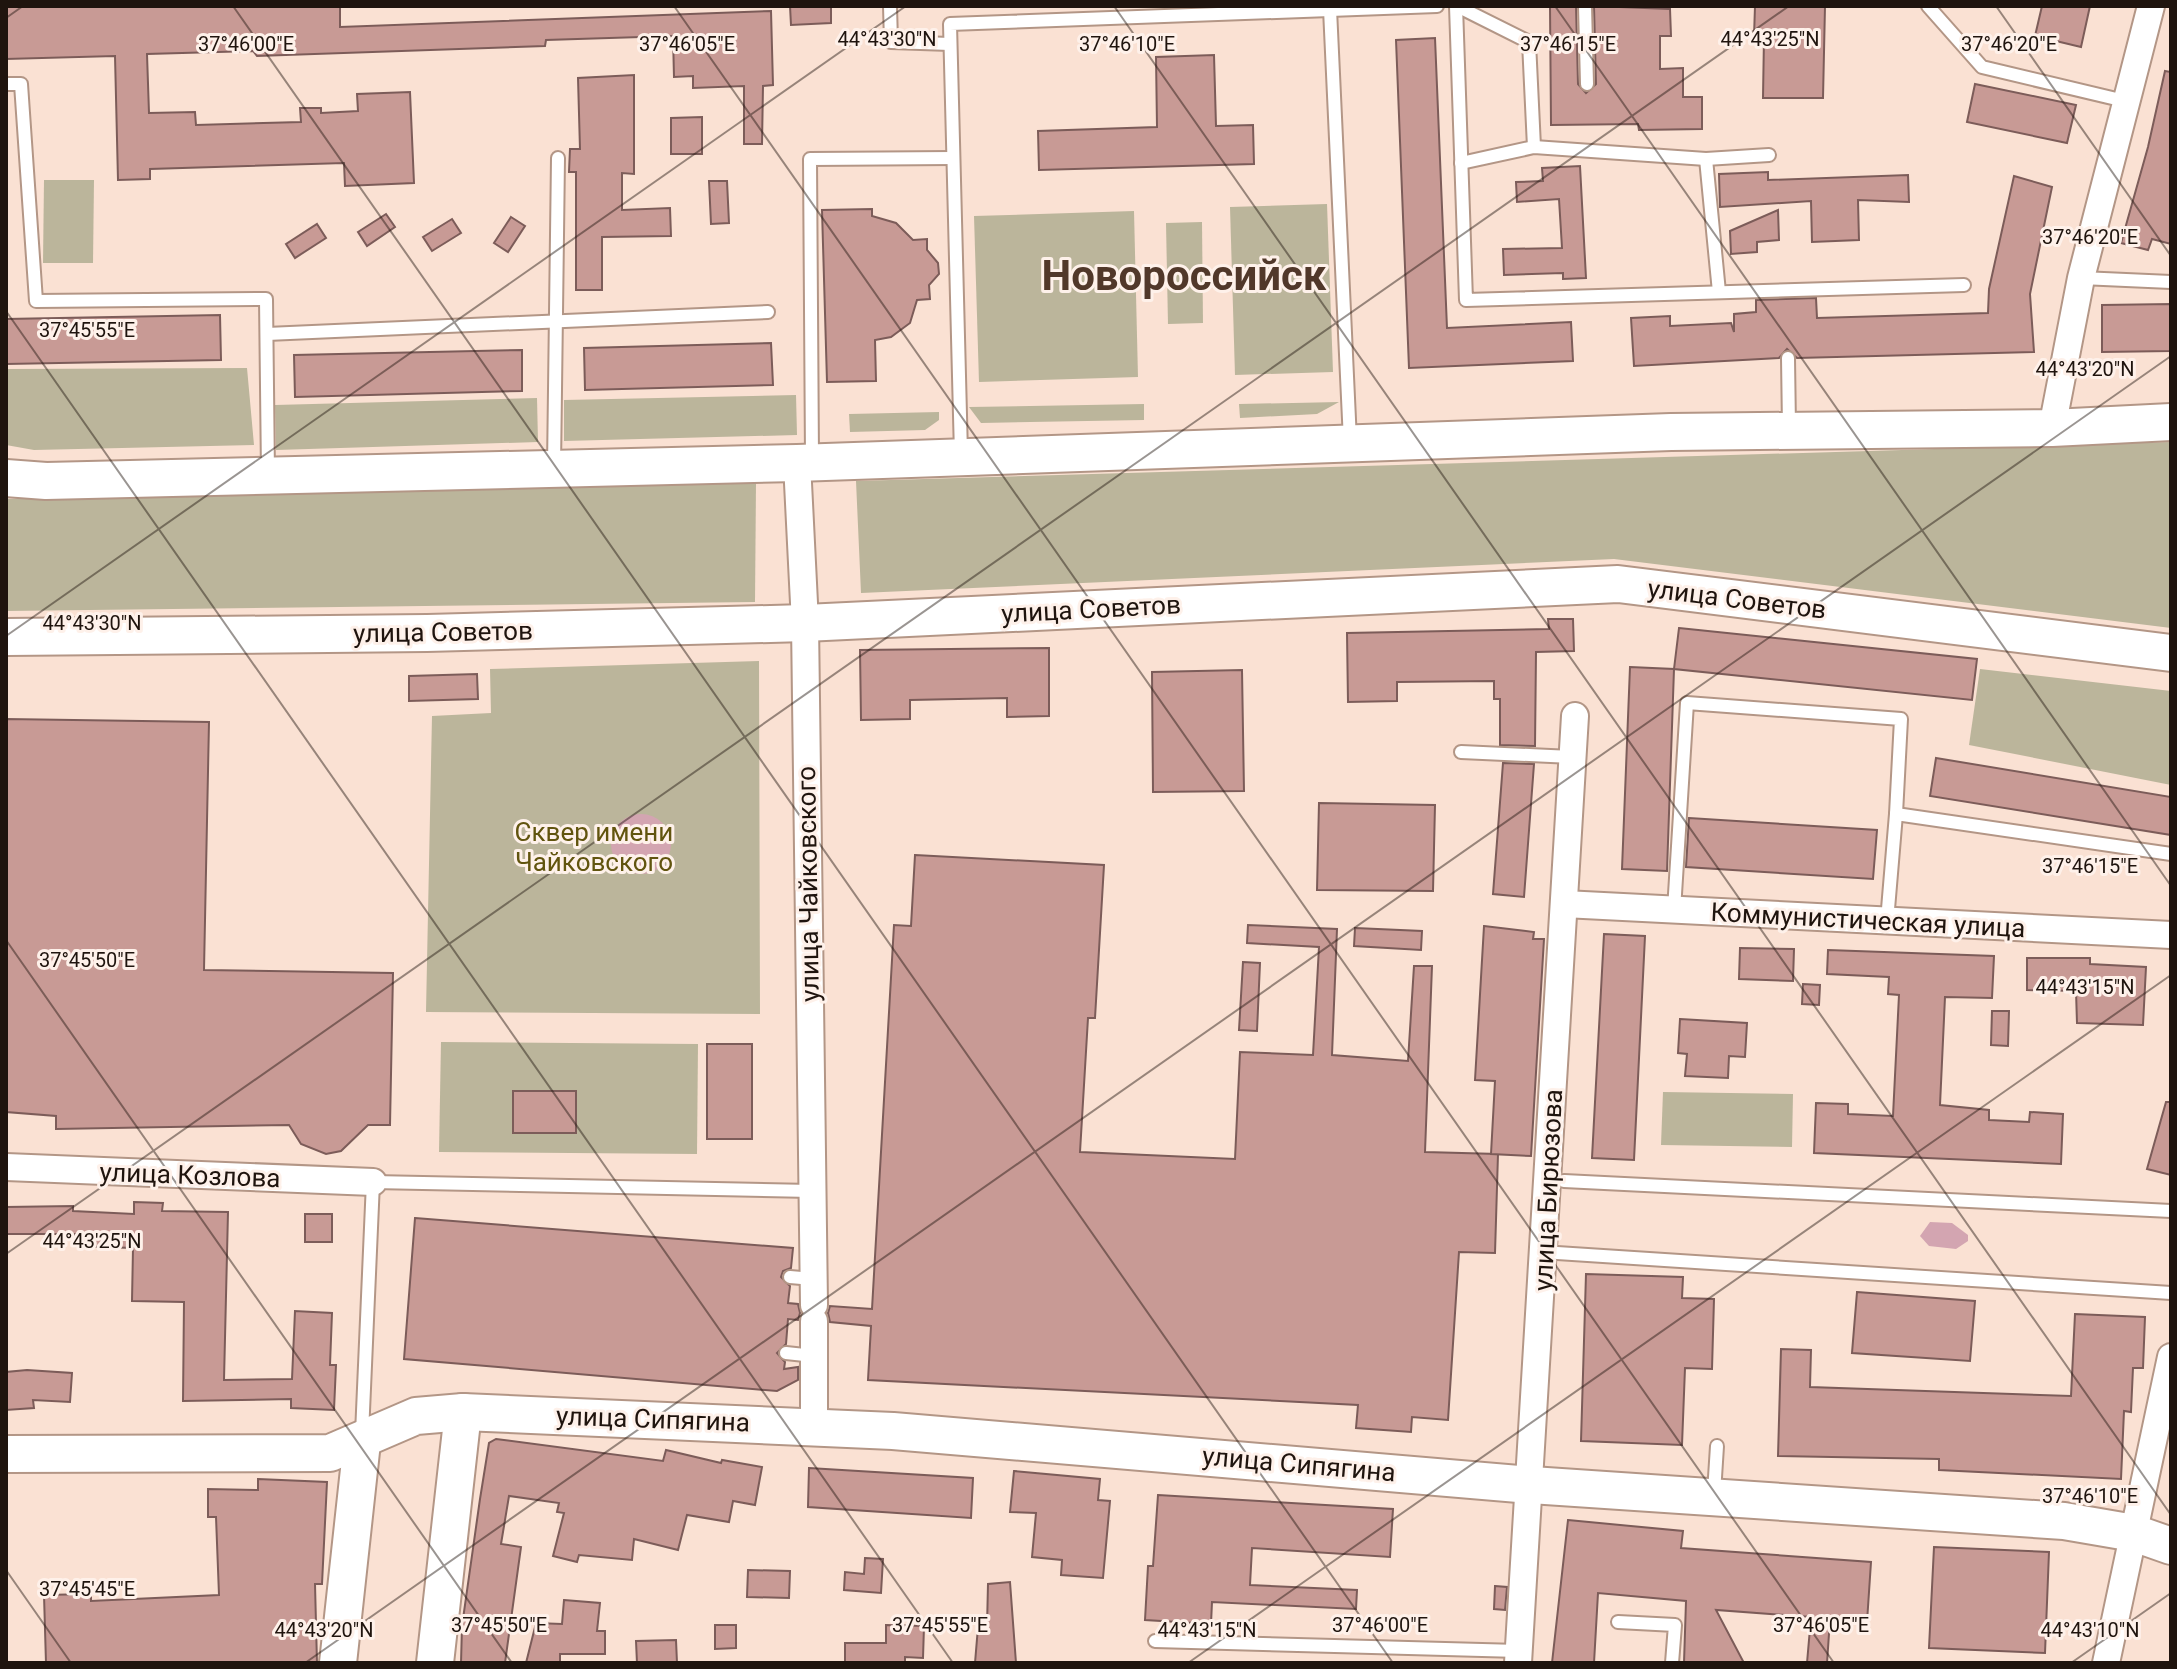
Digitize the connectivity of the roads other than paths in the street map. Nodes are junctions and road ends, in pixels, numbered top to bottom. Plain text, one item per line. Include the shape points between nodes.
1 (890, 6) edge
2 (1437, 6) edge
3 (1456, 6) edge
4 (1585, 6) edge
5 (1928, 6) edge
6 (2151, 6) edge
7 (1330, 9) junction
8 (1179, 10) edge
9 (950, 44) junction
10 (6, 84) edge
11 (1587, 84) dead end
12 (2129, 102) junction
13 (1534, 147) junction
14 (1769, 155) dead end
15 (558, 158) dead end
16 (953, 158) junction
17 (1706, 159) junction
18 (1461, 163) junction
19 (2081, 278) junction
20 (2171, 282) edge
21 (1964, 285) dead end
22 (1719, 292) junction
23 (768, 312) dead end
24 (556, 321) junction
25 (267, 334) junction
26 (1788, 358) dead end
27 (2171, 422) edge
28 (2052, 428) junction
29 (1789, 431) junction
30 (1350, 444) junction
31 (961, 457) junction
32 (805, 462) junction
33 (554, 468) junction
34 (268, 476) junction
35 (6, 478) edge
36 (805, 623) junction
37 (6, 637) edge
38 (2171, 653) edge
39 (1575, 716) dead end
40 (1461, 752) dead end
41 (1572, 757) junction
42 (1896, 814) junction
43 (2171, 854) edge
44 (1564, 904) junction
45 (1674, 910) junction
46 (1887, 921) junction
47 (2171, 935) edge
48 (6, 1167) edge
49 (1564, 1181) dead end
50 (373, 1182) junction
51 (812, 1191) junction
52 (2171, 1211) edge
53 (1557, 1253) dead end
54 (2171, 1293) edge
55 (786, 1353) dead end
56 (814, 1356) junction
57 (2171, 1357) edge
58 (463, 1412) junction
59 (814, 1425) junction
60 (362, 1442) junction
61 (1717, 1446) dead end
62 (6, 1454) edge
63 (1531, 1485) junction
64 (1714, 1496) junction
65 (2134, 1533) junction
66 (2171, 1546) edge
67 (1618, 1622) dead end
68 (1155, 1641) dead end
69 (1519, 1657) edge
70 (338, 1663) edge
71 (435, 1663) edge
72 (1672, 1663) edge
73 (2106, 1663) edge

1 - 9 lane via 891,42
2 - 7 lane
3 - 13 lane via 1529,42
3 - 18 lane
4 - 11 lane
5 - 12 lane via 1982,67
6 - 12 street
7 - 8 lane
7 - 30 lane
8 - 9 lane via 950,24
9 - 16 lane
10 - 25 lane via 21,84 36,301 266,299
12 - 19 street
13 - 17 lane
13 - 18 lane
14 - 17 lane
15 - 24 lane
16 - 31 lane
16 - 32 lane via 810,159
17 - 22 lane
18 - 22 lane via 1466,300
19 - 20 lane
19 - 28 street
21 - 22 lane
23 - 24 lane
24 - 25 lane
24 - 33 lane
25 - 34 lane
26 - 29 lane
27 - 28 street
28 - 29 street
29 - 30 street
30 - 31 street
31 - 32 street
32 - 33 street
32 - 36 street, улица Чайковского
33 - 34 street
34 - 35 street
36 - 37 street, улица Советов
36 - 38 street, улица Советов via 1618,584
36 - 51 street, улица Чайковского
39 - 41 street, улица Бирюзова
40 - 41 lane
41 - 44 street, улица Бирюзова
42 - 43 lane
42 - 45 lane via 1901,719 1687,703
42 - 46 lane
44 - 45 street, Коммунистическая улица
44 - 63 street, улица Бирюзова
45 - 46 street, Коммунистическая улица
46 - 47 street, Коммунистическая улица
48 - 50 street, улица Козлова
49 - 52 lane
50 - 51 lane
50 - 60 lane
51 - 56 street, улица Чайковского via 808,1296
53 - 54 lane
55 - 56 lane
56 - 59 street, улица Чайковского
57 - 65 street
58 - 59 street, улица Сипягина
58 - 60 street, улица Сипягина via 416,1416
58 - 71 street
59 - 63 street, улица Сипягина
60 - 62 street via 330,1453
60 - 70 street
61 - 64 lane
63 - 64 street, улица Сипягина
63 - 69 street, улица Бирюзова
64 - 65 street, улица Сипягина via 2064,1521
65 - 66 street, улица Сипягина
65 - 73 street
67 - 72 lane via 1675,1625
68 - 69 lane

